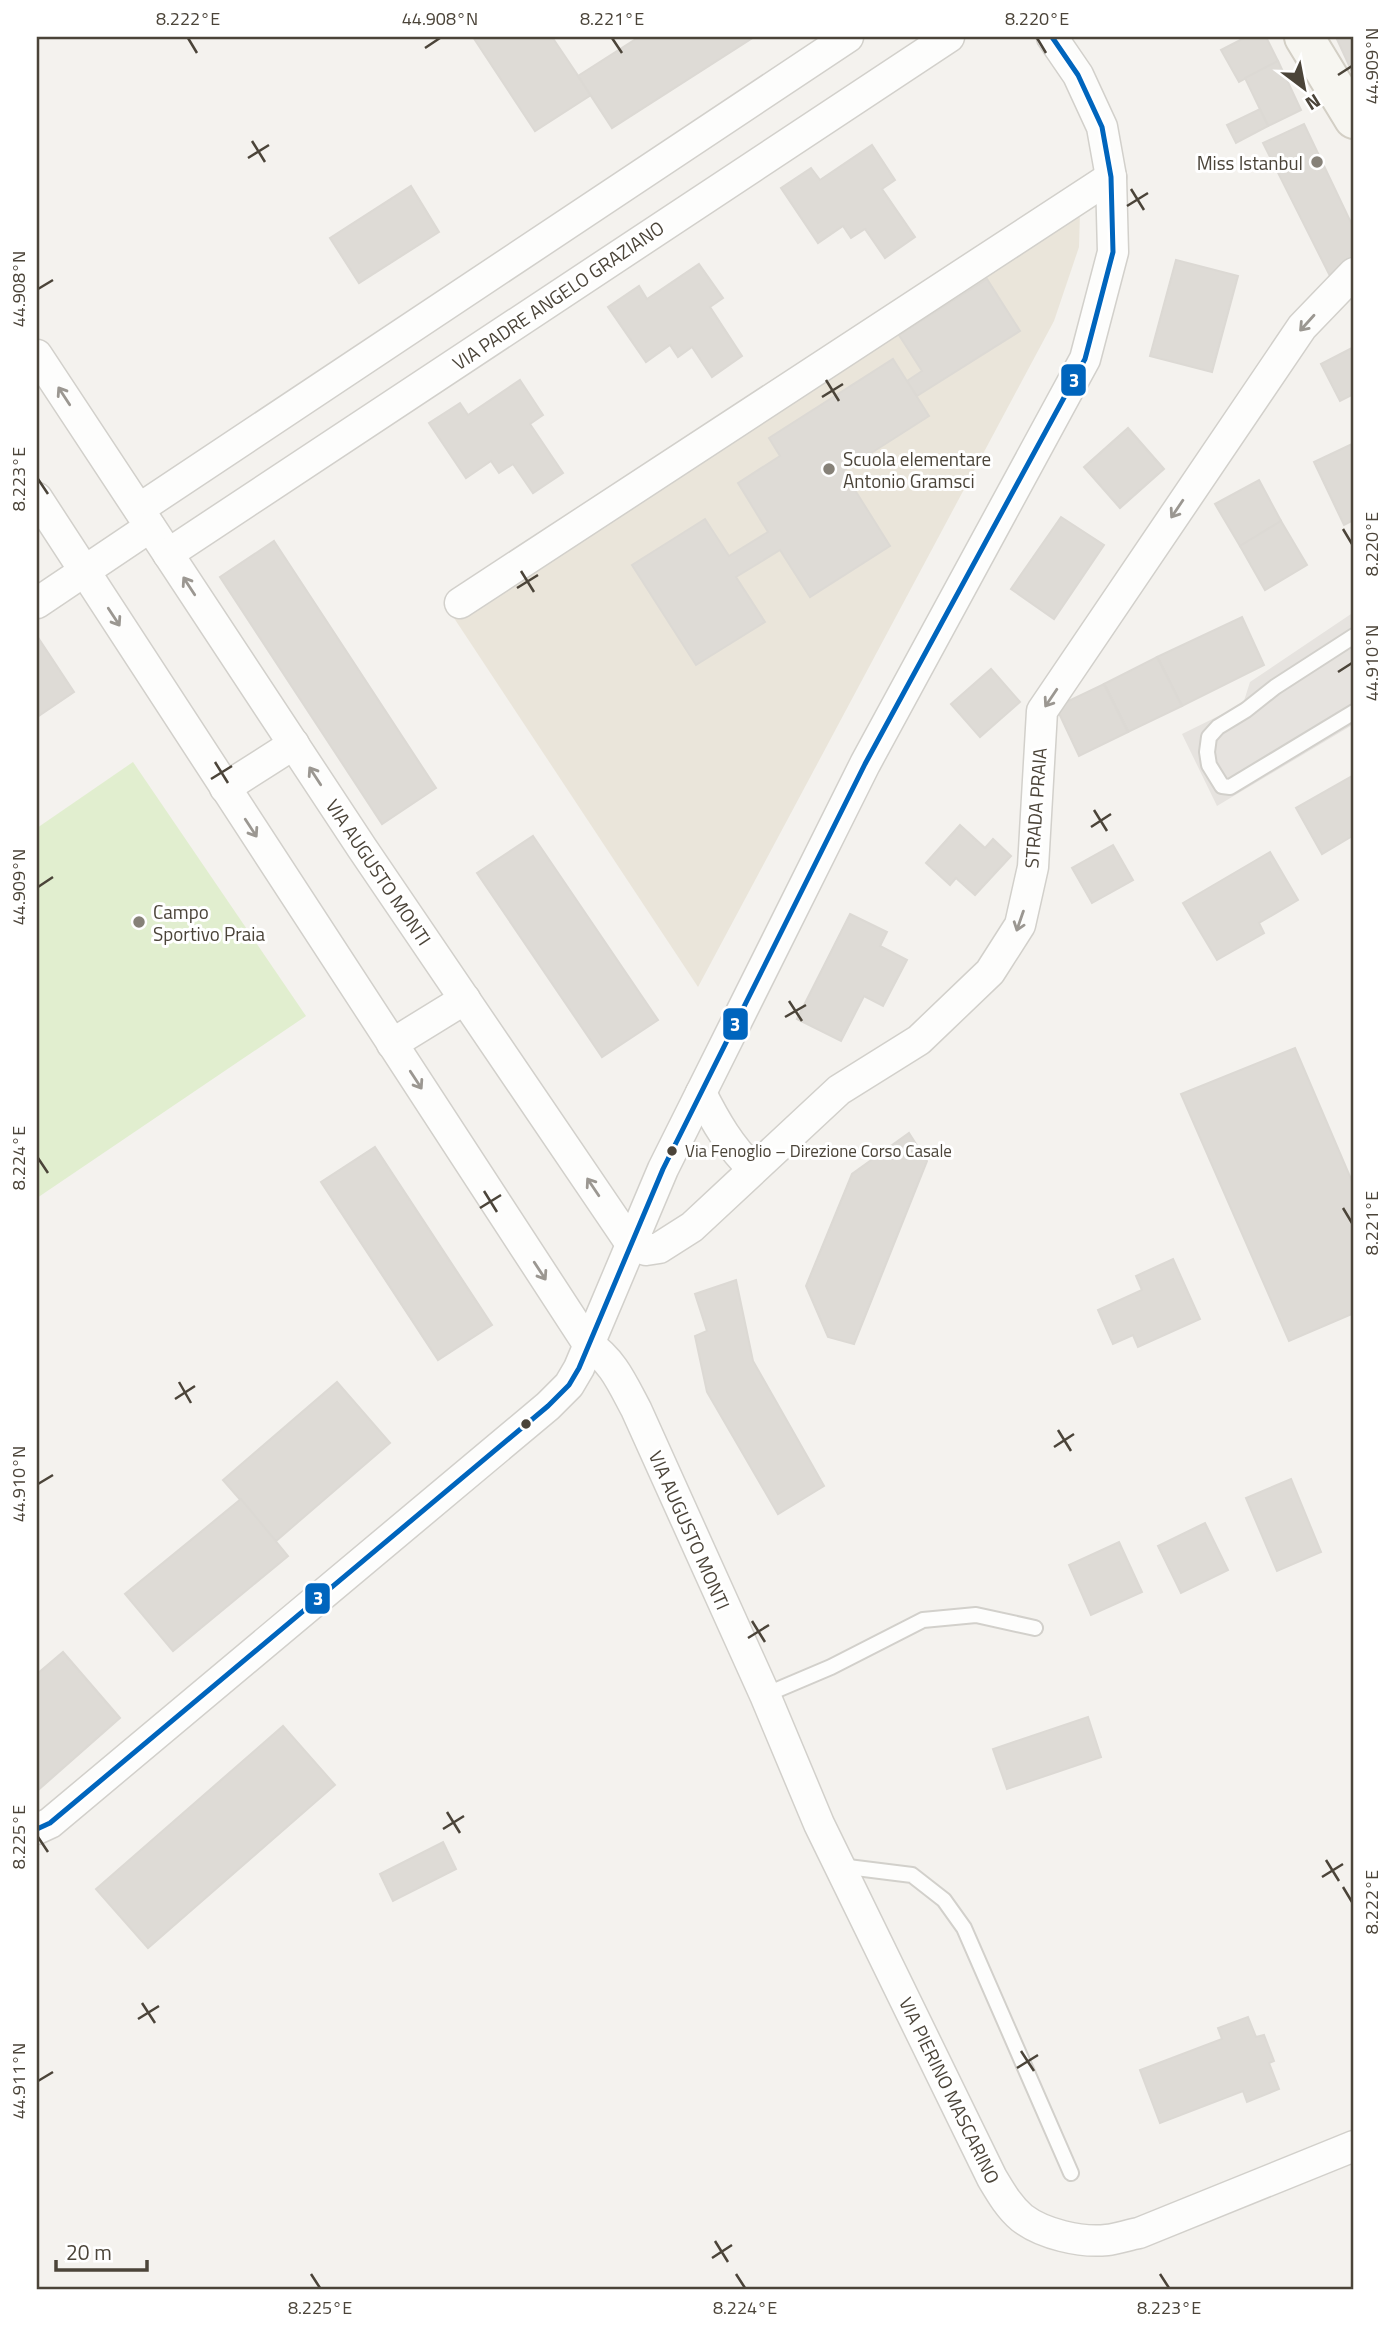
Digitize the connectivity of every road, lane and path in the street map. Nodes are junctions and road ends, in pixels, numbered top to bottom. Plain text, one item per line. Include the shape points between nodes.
1 (848, 37) edge
2 (949, 37) edge
3 (1052, 37) edge
4 (1304, 37) edge
5 (1354, 119) edge
6 (1111, 177) junction
7 (1354, 273) edge
8 (37, 355) edge
9 (37, 498) edge
10 (144, 518) junction
11 (168, 554) junction
12 (85, 572) junction
13 (37, 603) edge
14 (460, 603) dead end
15 (1354, 636) edge
16 (1354, 712) edge
17 (294, 744) junction
18 (225, 788) junction
19 (465, 999) junction
20 (392, 1044) junction
21 (701, 1093) junction
22 (753, 1169) junction
23 (631, 1244) junction
24 (588, 1344) junction
25 (1035, 1628) dead end
26 (765, 1695) junction
27 (37, 1829) edge
28 (840, 1866) junction
29 (1354, 2146) edge
30 (1071, 2173) dead end

1 - 10 street
2 - 11 street, VIA PADRE ANGELO GRAZIANO
3 - 6 street via 1078,75 1102,127
4 - 5 street
6 - 14 street
6 - 21 street via 1113,252 1084,359 865,764
7 -> 22 street, STRADA PRAIA via 1302,327 1042,711 1032,867 1020,925 990,972 919,1040 839,1090
10 -> 8 street, VIA AUGUSTO MONTI
9 - 12 street, VIA AUGUSTO MONTI
10 - 11 street, VIA AUGUSTO MONTI
10 - 12 street
17 -> 11 street, VIA AUGUSTO MONTI
12 - 13 street
12 -> 18 street, VIA AUGUSTO MONTI
15 - 16 lane via 1218,727 1209,737 1209,765 1222,786 1230,787
17 - 18 street
19 -> 17 street, VIA AUGUSTO MONTI
18 -> 20 street, VIA AUGUSTO MONTI
19 - 20 street
23 -> 19 street, VIA AUGUSTO MONTI
20 -> 24 street, VIA AUGUSTO MONTI
21 - 22 street via 716,1124
21 - 23 street
22 - 23 street, STRADA PRAIA via 692,1227 659,1248 646,1250
23 - 24 street
24 - 26 street, VIA AUGUSTO MONTI via 614,1367 636,1409
24 - 27 street via 569,1385 548,1406 50,1823
25 - 26 lane via 976,1615 923,1620
26 - 28 street, VIA AUGUSTO MONTI
28 - 29 street, VIA PIERINO MASCARINO via 992,2178 1005,2200 1032,2223 1086,2240 1139,2233
28 - 30 lane via 912,1875 944,1900 964,1928

